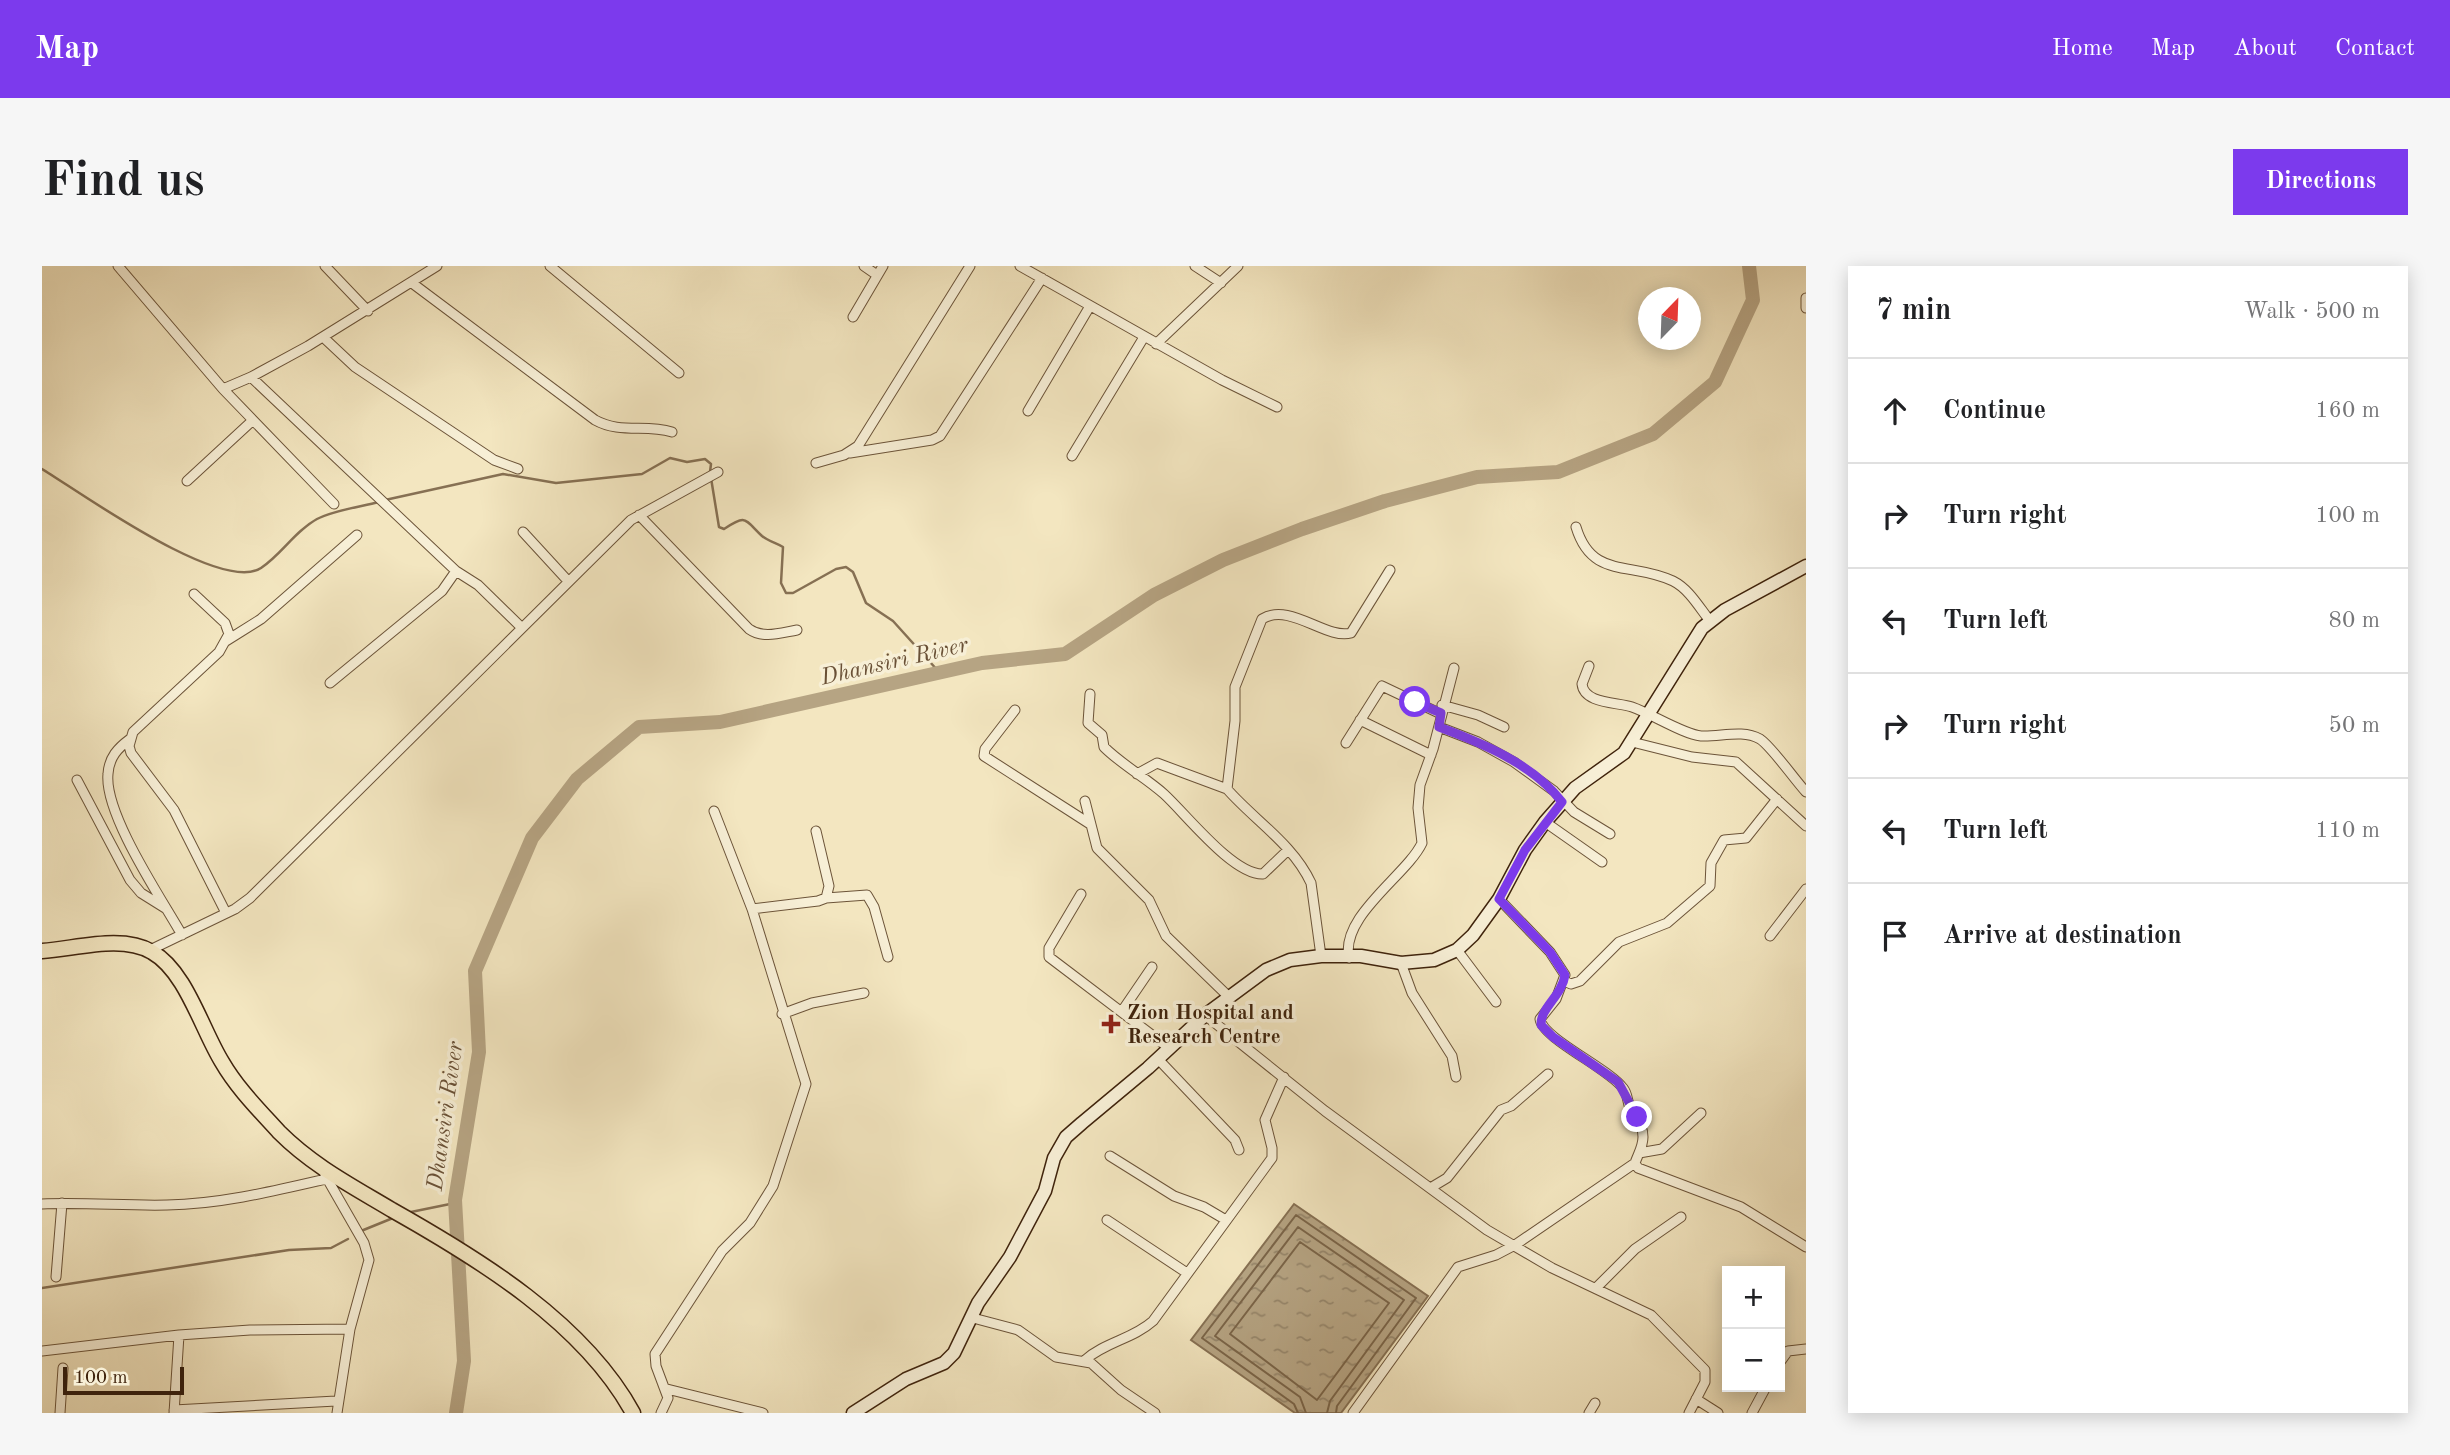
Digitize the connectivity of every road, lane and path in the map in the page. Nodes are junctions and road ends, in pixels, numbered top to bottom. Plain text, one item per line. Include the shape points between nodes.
1 (118, 266) edge
2 (325, 266) edge
3 (437, 266) edge
4 (550, 266) edge
5 (864, 266) edge
6 (883, 266) edge
7 (970, 266) edge
8 (1020, 266) edge
9 (1195, 266) edge
10 (1238, 266) edge
11 (877, 275) junction
12 (1042, 278) junction
13 (412, 283) junction
14 (1221, 283) junction
15 (1806, 298) edge
16 (1090, 306) junction
17 (1806, 308) edge
18 (368, 311) junction
19 (853, 317) dead end
20 (323, 337) junction
21 (1144, 337) junction
22 (1156, 344) junction
23 (680, 373) dead end
24 (251, 377) junction
25 (223, 389) junction
26 (1277, 407) dead end
27 (1028, 411) dead end
28 (252, 421) junction
29 (672, 432) dead end
30 (850, 453) junction
31 (1072, 456) dead end
32 (816, 463) dead end
33 (518, 469) dead end
34 (718, 472) dead end
35 (187, 481) dead end
36 (334, 504) dead end
37 (639, 515) junction
38 (1576, 527) dead end
39 (523, 532) dead end
40 (357, 535) dead end
41 (1806, 566) edge
42 (1390, 570) dead end
43 (456, 571) junction
44 (568, 581) junction
45 (194, 594) dead end
46 (1710, 621) junction
47 (521, 627) junction
48 (797, 630) dead end
49 (226, 641) junction
50 (1589, 666) dead end
51 (1454, 668) dead end
52 (330, 683) dead end
53 (1090, 694) dead end
54 (1441, 709) junction
55 (1015, 710) dead end
56 (1647, 715) junction
57 (1360, 720) junction
58 (1439, 727) junction
59 (1504, 727) dead end
60 (130, 739) junction
61 (1633, 739) junction
62 (1346, 743) dead end
63 (1431, 755) junction
64 (1137, 774) junction
65 (77, 780) dead end
66 (1227, 789) junction
67 (1806, 792) edge
68 (1777, 799) junction
69 (1085, 801) dead end
70 (1562, 802) junction
71 (714, 811) dead end
72 (1545, 822) junction
73 (1090, 824) junction
74 (1806, 826) edge
75 (816, 831) dead end
76 (1610, 834) dead end
77 (1288, 850) junction
78 (1602, 862) dead end
79 (1806, 889) edge
80 (1081, 894) dead end
81 (826, 898) junction
82 (1499, 899) junction
83 (168, 909) junction
84 (752, 909) junction
85 (226, 914) junction
86 (182, 935) junction
87 (1770, 936) dead end
88 (150, 950) junction
89 (1457, 950) junction
90 (42, 951) edge
91 (1321, 956) junction
92 (888, 957) dead end
93 (1349, 958) junction
94 (1401, 963) junction
95 (1152, 967) dead end
96 (1564, 981) junction
97 (864, 993) dead end
98 (1229, 997) junction
99 (1496, 1002) dead end
100 (1122, 1011) junction
101 (782, 1014) junction
102 (1205, 1015) junction
103 (1169, 1048) junction
104 (1158, 1059) junction
105 (1548, 1074) dead end
106 (1283, 1077) junction
107 (1456, 1077) dead end
108 (1701, 1113) dead end
109 (1239, 1150) dead end
110 (1110, 1156) dead end
111 (1637, 1158) junction
112 (323, 1173) junction
113 (1432, 1187) junction
114 (42, 1203) edge
115 (62, 1203) junction
116 (1681, 1217) dead end
117 (1107, 1220) dead end
118 (1226, 1220) junction
119 (1515, 1245) junction
120 (1806, 1247) edge
121 (1187, 1273) junction
122 (55, 1277) dead end
123 (1596, 1288) junction
124 (973, 1318) junction
125 (350, 1329) junction
126 (179, 1335) junction
127 (1806, 1349) edge
128 (42, 1351) edge
129 (1785, 1357) edge
130 (1085, 1360) junction
131 (64, 1368) dead end
132 (667, 1389) junction
133 (1763, 1392) edge
134 (1696, 1399) junction
135 (336, 1402) junction
136 (1595, 1403) dead end
137 (174, 1412) edge
138 (60, 1413) edge
139 (337, 1413) edge
140 (633, 1413) edge
141 (661, 1413) edge
142 (763, 1413) edge
143 (853, 1413) edge
144 (1155, 1413) edge
145 (1353, 1413) edge
146 (1589, 1413) edge
147 (1689, 1413) edge
148 (1718, 1413) edge
149 (1752, 1413) edge

1 - 25 street
2 - 18 street
3 - 13 street
4 - 23 street
5 - 11 street
6 - 11 street
7 - 30 street
8 - 12 street
9 - 14 street
10 - 14 street
11 - 19 street
12 - 16 street
12 - 30 street via 940,436
13 - 18 street
13 - 29 street via 595,420 614,429 647,427
14 - 22 street
15 - 17 street
16 - 21 street
16 - 27 street
18 - 20 street
20 - 24 street
20 - 33 street via 355,367 494,460
21 - 22 street
21 - 31 street
22 - 26 street
24 - 25 street
24 - 43 street
25 - 28 street
28 - 35 street
28 - 36 street
30 - 32 street
34 - 37 street
37 - 44 street
37 - 48 street via 748,629 768,635
38 - 46 street via 1592,558 1674,581
39 - 44 street
40 - 49 street via 261,619
41 - 46 street
42 - 66 street via 1351,633 1340,634 1294,617 1262,619 1236,687
43 - 47 street via 478,585
43 - 52 street via 442,591
44 - 47 street
45 - 49 street via 225,623
46 - 56 street
47 - 85 street via 269,882
49 - 60 street
50 - 56 street via 1582,684 1587,694
51 - 54 street
53 - 64 street via 1088,723 1102,735 1104,747
54 - 57 street via 1382,686
54 - 58 street
54 - 59 street via 1478,715
55 - 73 street via 984,756
56 - 61 street
56 - 67 street via 1698,735 1738,734 1759,739
57 - 62 street
57 - 63 street
58 - 63 street
58 - 70 street via 1498,753 1534,775
60 - 83 street via 110,762 107,774 112,805
60 - 85 street via 131,753 174,810
61 - 68 street via 1692,757 1736,762
61 - 70 street via 1624,753
63 - 93 street via 1418,797 1422,843 1362,916
64 - 66 street via 1157,763
64 - 77 street via 1229,858 1254,874 1266,873
65 - 83 street via 130,880 141,893
66 - 77 street
68 - 74 street
68 - 96 street via 1746,838 1724,840 1711,863 1710,886 1667,923 1619,942 1580,981
69 - 73 street
70 - 72 street
70 - 76 street
71 - 84 street
72 - 78 street
72 - 82 street
73 - 98 street via 1097,848 1149,901 1166,936
75 - 81 street via 829,886
77 - 91 street via 1311,883
79 - 87 street
80 - 100 street via 1049,948 1049,957
81 - 84 street
81 - 92 street via 867,895
82 - 89 street
82 - 96 street via 1550,952
83 - 86 street
84 - 101 street
85 - 86 street
86 - 88 street
88 - 90 main road via 126,944
88 - 112 main road via 171,968 233,1080
89 - 94 street via 1434,960
89 - 99 street
91 - 93 street
91 - 98 street via 1290,960 1266,970
93 - 94 street
94 - 107 street via 1412,993 1456,1066
95 - 100 street
96 - 111 street via 1541,1025 1624,1089 1629,1107 1643,1127
97 - 101 street
98 - 102 street
100 - 103 street
101 - 132 street via 805,1076 799,1113 762,1206 722,1251 660,1342 656,1366
102 - 103 street
102 - 106 street
103 - 104 street
104 - 109 street via 1236,1140
104 - 124 street via 1066,1137 1054,1158 1045,1191
105 - 113 street via 1502,1110 1447,1178
106 - 113 street
106 - 118 street via 1265,1120 1272,1158
108 - 111 street via 1668,1144
110 - 118 street via 1174,1196
111 - 119 street
111 - 120 street via 1638,1168 1741,1207
112 - 115 street via 285,1191 213,1202
112 - 125 street via 364,1243 369,1260
112 - 140 main road via 511,1284 589,1355
113 - 119 street via 1487,1230
114 - 115 street
115 - 122 street
116 - 123 street via 1635,1249
117 - 121 street
118 - 121 street
119 - 123 street
119 - 145 street via 1458,1267
121 - 130 street via 1142,1331
123 - 134 street via 1651,1315 1697,1361 1707,1375
124 - 130 street via 1018,1330 1056,1357
124 - 143 street via 944,1363 906,1379
125 - 126 street
125 - 135 street
126 - 128 street
126 - 137 street
127 - 129 street via 1792,1349
130 - 144 street
131 - 138 street
132 - 141 street
132 - 142 street
133 - 149 street
134 - 147 street
134 - 148 street
135 - 137 street
135 - 139 street
136 - 146 street

